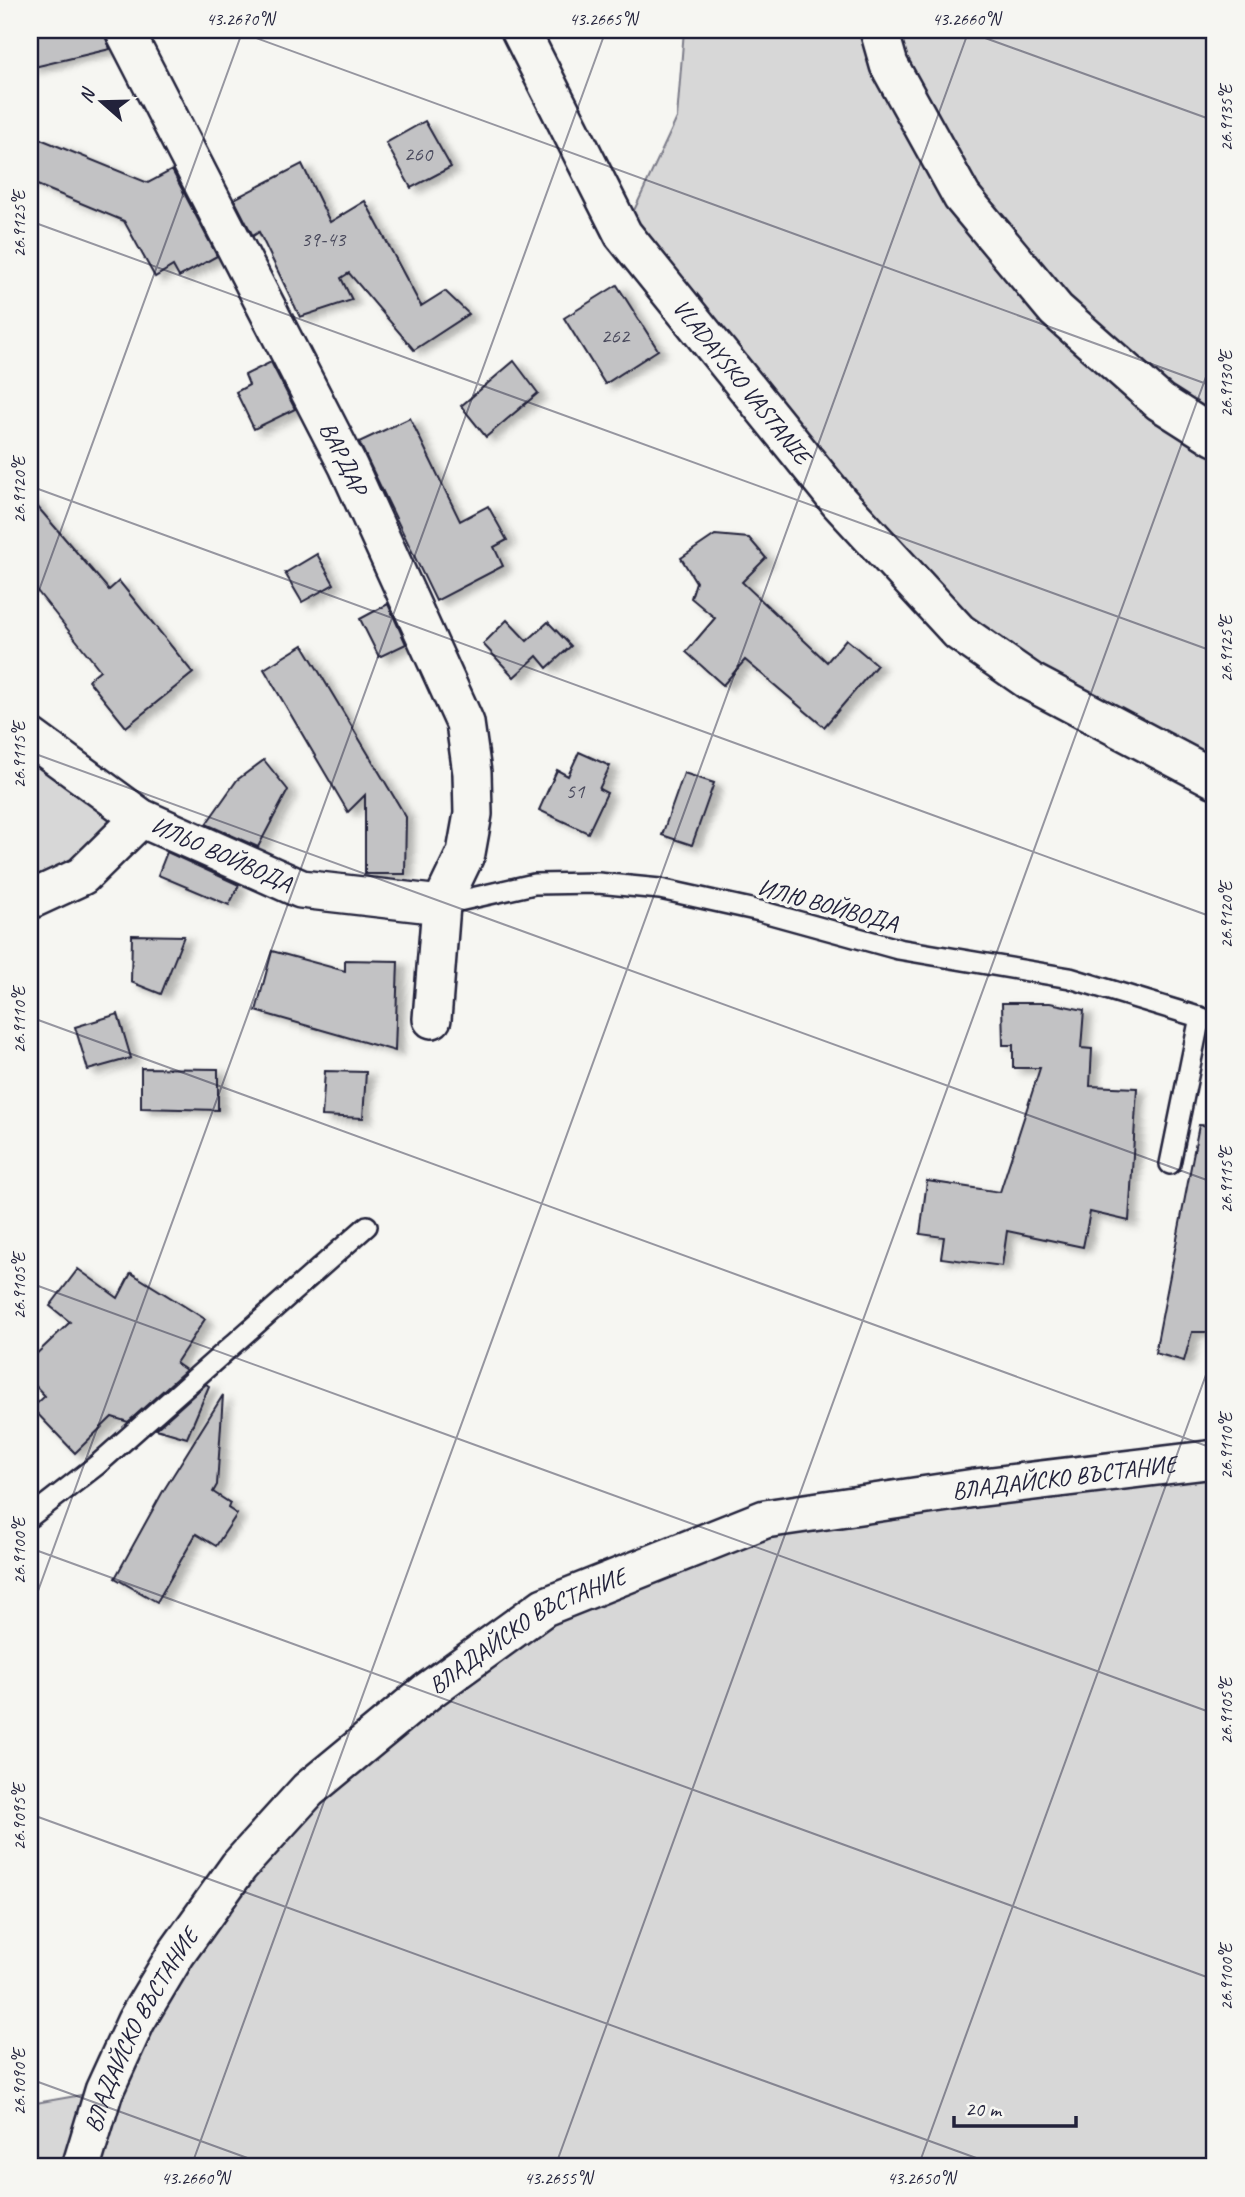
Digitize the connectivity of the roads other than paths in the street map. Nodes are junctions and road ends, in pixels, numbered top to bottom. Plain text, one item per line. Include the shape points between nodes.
1 (124, 30) edge
2 (520, 30) edge
3 (879, 30) edge
4 (1215, 437) edge
5 (30, 737) edge
6 (1215, 779) edge
7 (141, 818) junction
8 (30, 900) edge
9 (441, 905) junction
10 (432, 1019) dead end
11 (1208, 1019) edge
12 (1170, 1164) dead end
13 (367, 1226) dead end
14 (1215, 1460) edge
15 (30, 1517) edge
16 (81, 2167) edge

1 - 9 street, ВАРДАР via 348,466 465,723 473,814 466,853
2 - 6 street, VLADAYSKO VASTANIE via 623,234 839,502 959,632 1031,682
3 - 4 street via 890,65 961,197 1056,310 1160,402
5 - 7 street, ИЛЬО ВОЙВОДА
7 - 8 street via 82,876
7 - 9 street, ИЛЬО ВОЙВОДА via 300,889
9 - 10 street
9 - 11 lane, ИЛЮ ВОЙВОДА via 534,884 598,883 660,889 898,949 1070,978
11 - 12 lane, ИЛЮ ВОЙВОДА
13 - 15 lane via 97,1465
14 - 16 street, ВЛАДАЙСКО ВЪСТАНИЕ via 765,1519 544,1607 428,1690 308,1790 239,1866 176,1954 136,2021 104,2091

